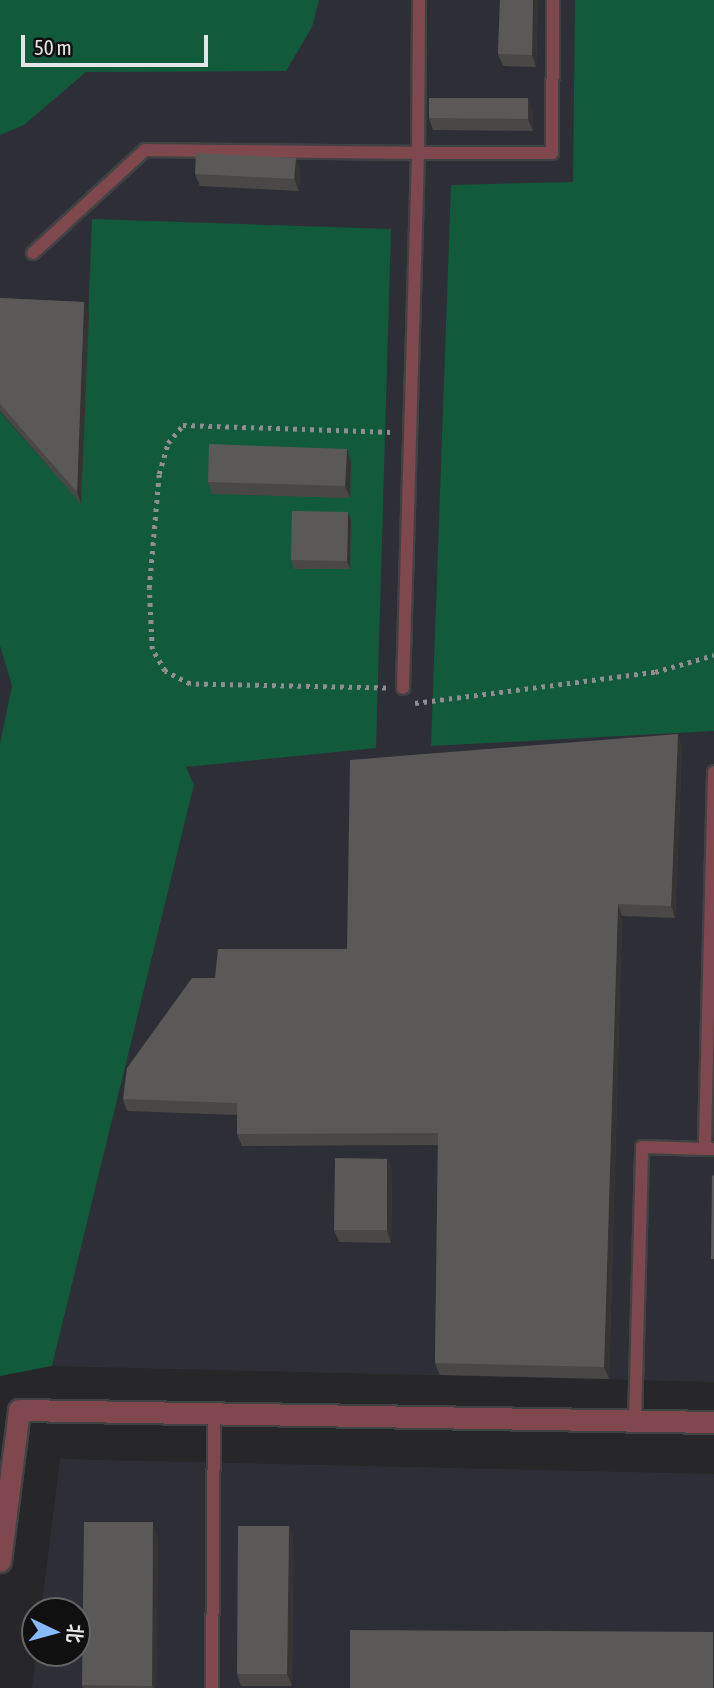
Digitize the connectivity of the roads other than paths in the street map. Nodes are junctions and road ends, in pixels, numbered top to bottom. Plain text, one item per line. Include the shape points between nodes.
1 (419, 0) edge
2 (553, 0) edge
3 (418, 153) junction
4 (33, 253) dead end
5 (403, 688) road end
6 (714, 772) edge
7 (711, 956) edge
8 (709, 1149) edge
9 (214, 1413) junction
10 (635, 1421) junction
11 (714, 1422) edge
12 (0, 1561) edge
13 (212, 1688) edge

1 - 3 lane
2 - 3 lane via 552,153
3 - 4 lane via 145,150
3 - 5 lane
6 - 7 lane
7 - 8 lane
8 - 10 lane via 642,1147
9 - 10 street
9 - 12 street via 19,1410
9 - 13 lane
10 - 11 street

